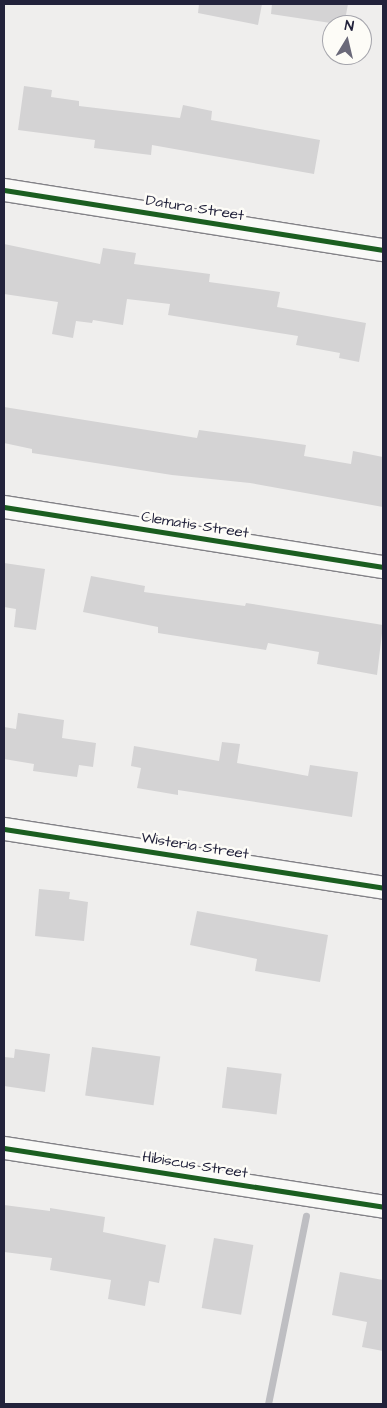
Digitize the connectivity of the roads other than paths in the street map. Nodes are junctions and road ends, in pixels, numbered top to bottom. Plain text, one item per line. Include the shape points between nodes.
1 (4, 190) edge
2 (383, 250) edge
3 (4, 508) edge
4 (383, 567) edge
5 (4, 829) edge
6 (383, 888) edge
7 (4, 1148) edge
8 (383, 1207) edge

1 - 2 street, Datura Street
3 - 4 street, Clematis Street
5 - 6 street, Wisteria Street
7 - 8 street, Hibiscus Street

